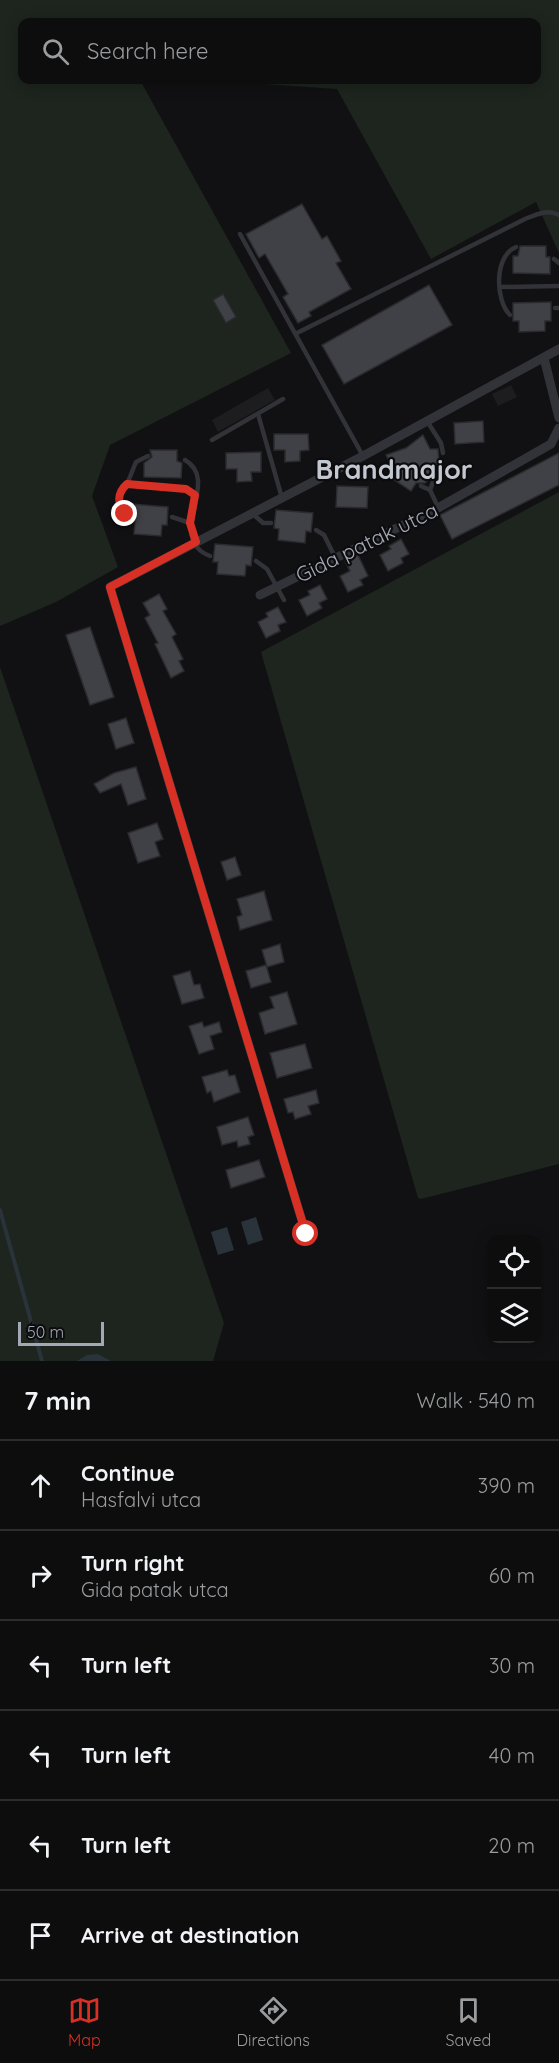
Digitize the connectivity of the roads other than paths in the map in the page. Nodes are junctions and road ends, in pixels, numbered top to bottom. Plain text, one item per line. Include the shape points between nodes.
1 (559, 215) edge
2 (240, 234) dead end
3 (516, 248) dead end
4 (554, 258) dead end
5 (559, 263) edge
6 (559, 286) edge
7 (501, 288) junction
8 (510, 315) dead end
9 (297, 333) junction
10 (559, 349) edge
11 (544, 358) junction
12 (283, 399) dead end
13 (258, 414) junction
14 (559, 418) edge
15 (427, 421) junction
16 (559, 428) edge
17 (212, 440) dead end
18 (443, 453) dead end
19 (148, 456) dead end
20 (363, 456) junction
21 (185, 460) dead end
22 (434, 479) dead end
23 (127, 484) junction
24 (421, 486) dead end
25 (430, 490) junction
26 (196, 498) junction
27 (282, 498) junction
28 (438, 508) junction
29 (253, 514) junction
30 (128, 517) dead end
31 (172, 517) dead end
32 (190, 523) junction
33 (271, 523) dead end
34 (316, 530) dead end
35 (196, 542) junction
36 (210, 556) dead end
37 (335, 556) junction
38 (256, 561) dead end
39 (276, 588) junction
40 (260, 595) dead end
41 (284, 600) dead end
42 (306, 1234) dead end

1 - 9 lane via 542,212 525,219
2 - 9 lane
3 - 7 lane via 503,259
4 - 5 lane
6 - 7 lane
7 - 8 lane via 502,303
9 - 20 lane
10 - 11 street
11 - 14 street
11 - 15 street
12 - 13 lane
13 - 17 lane
13 - 27 lane
15 - 18 lane
15 - 20 street
16 - 28 street, Gida patak utca via 551,444
19 - 23 lane via 136,462
20 - 27 street
21 - 26 lane via 199,478
22 - 25 lane
23 - 26 lane via 186,489
23 - 30 lane via 119,497
24 - 25 lane
25 - 28 lane
26 - 32 lane
27 - 29 street
28 - 37 street, Gida patak utca
29 - 33 lane via 263,523
29 - 35 street
31 - 32 lane
32 - 35 lane
34 - 37 lane via 324,535
35 - 36 lane
35 - 42 street via 110,587
37 - 39 street, Gida patak utca
38 - 39 lane via 267,569
39 - 40 street, Gida patak utca
39 - 41 lane

